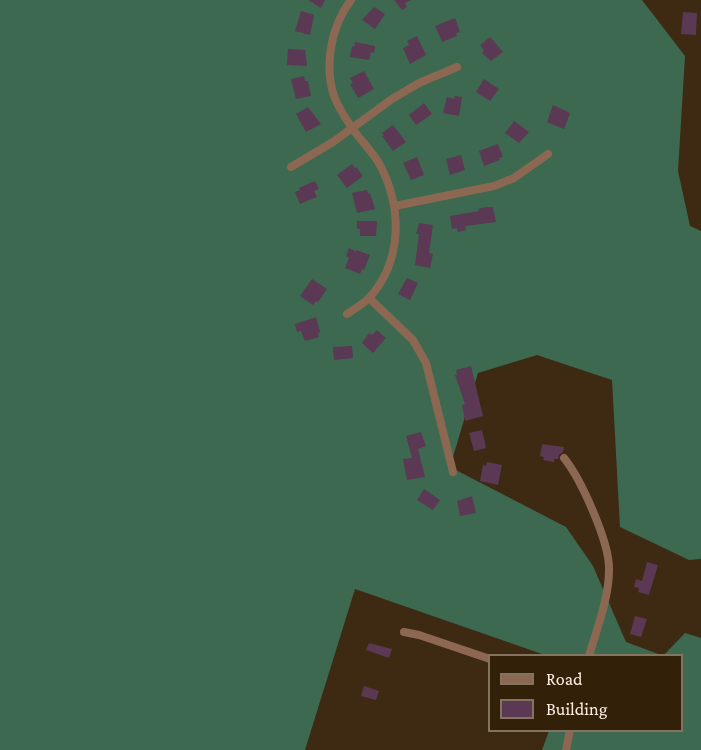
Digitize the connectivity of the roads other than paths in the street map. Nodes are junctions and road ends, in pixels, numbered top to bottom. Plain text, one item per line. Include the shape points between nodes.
1 (351, 0) edge
2 (457, 67) dead end
3 (352, 127) junction
4 (548, 154) dead end
5 (291, 167) dead end
6 (395, 206) junction
7 (369, 298) junction
8 (347, 314) dead end
9 (564, 458) dead end
10 (453, 472) dead end
11 (404, 632) dead end
12 (590, 654) edge
13 (488, 659) edge
14 (570, 732) edge
15 (566, 750) edge

1 - 3 street via 336,26 330,73 335,98
2 - 3 street via 419,82
3 - 5 street
3 - 6 street via 379,163
4 - 6 street via 514,178 494,186
6 - 7 street via 393,253
7 - 8 street
7 - 10 street via 414,340 426,363
9 - 12 street via 588,501 609,562 605,600
11 - 13 street
14 - 15 street

